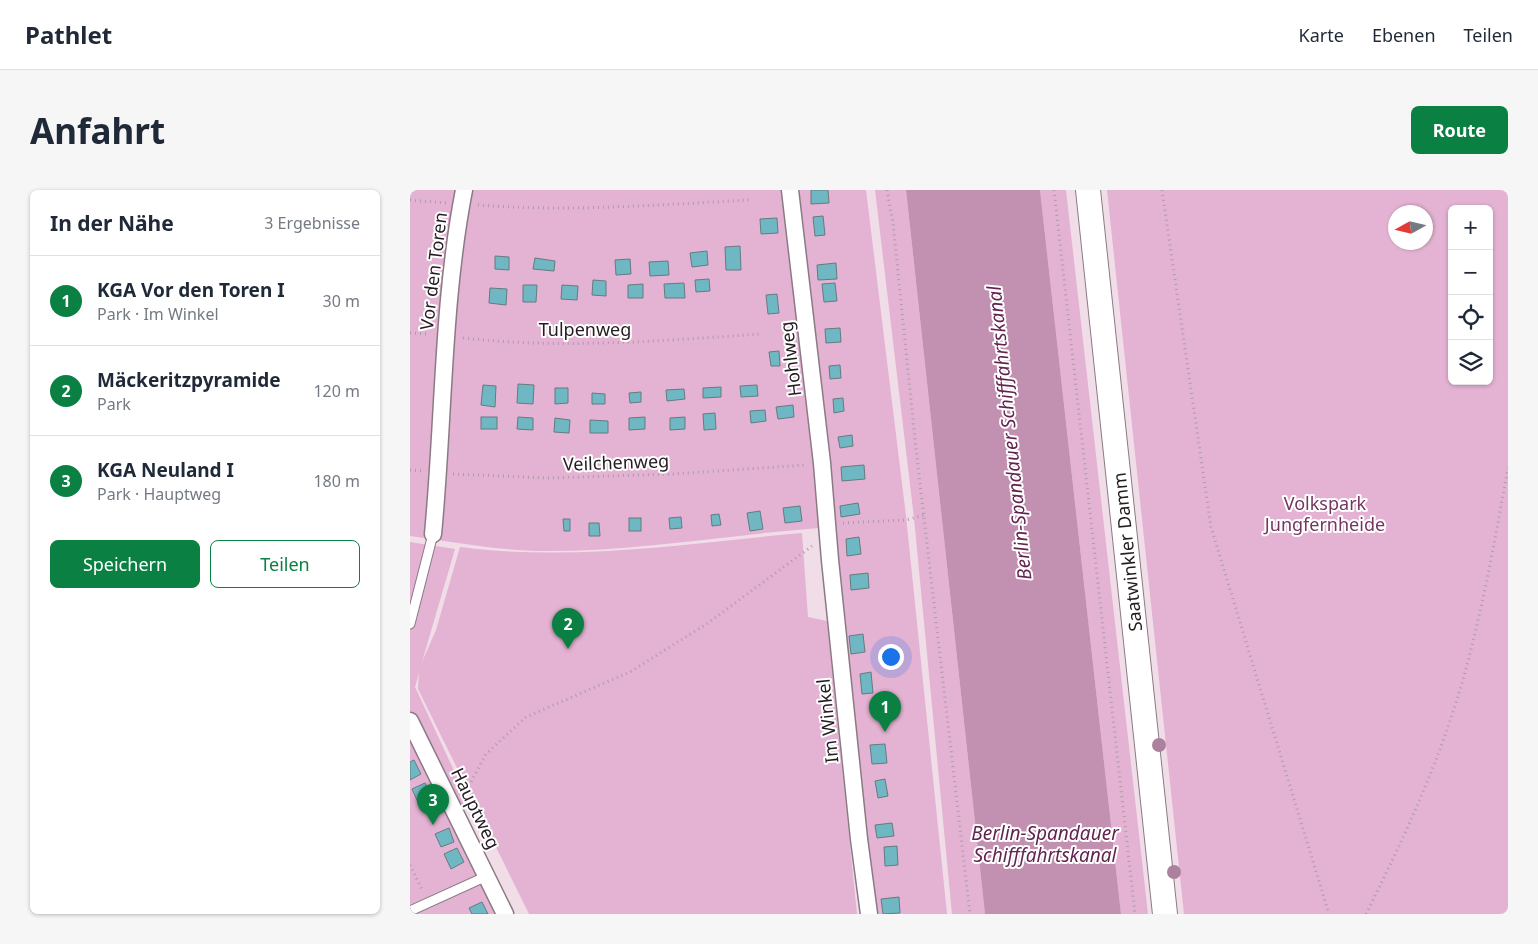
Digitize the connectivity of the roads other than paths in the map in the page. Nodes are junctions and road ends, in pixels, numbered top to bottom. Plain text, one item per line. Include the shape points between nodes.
1 (790, 190) edge
2 (1088, 190) edge
3 (463, 197) edge
4 (828, 529) joint
5 (434, 534) joint
6 (410, 624) edge
7 (410, 720) edge
8 (487, 876) junction
9 (410, 911) edge
10 (505, 914) edge
11 (869, 914) edge
12 (1165, 914) edge

1 - 4 street, Hohlweg
2 - 12 main road, Saatwinkler Damm
3 - 5 street, Vor den Toren via 445,336
4 - 11 street, Im Winkel
5 - 6 lane, Vor den Toren
7 - 8 street, Hauptweg
8 - 9 lane
8 - 10 street, Hauptweg

